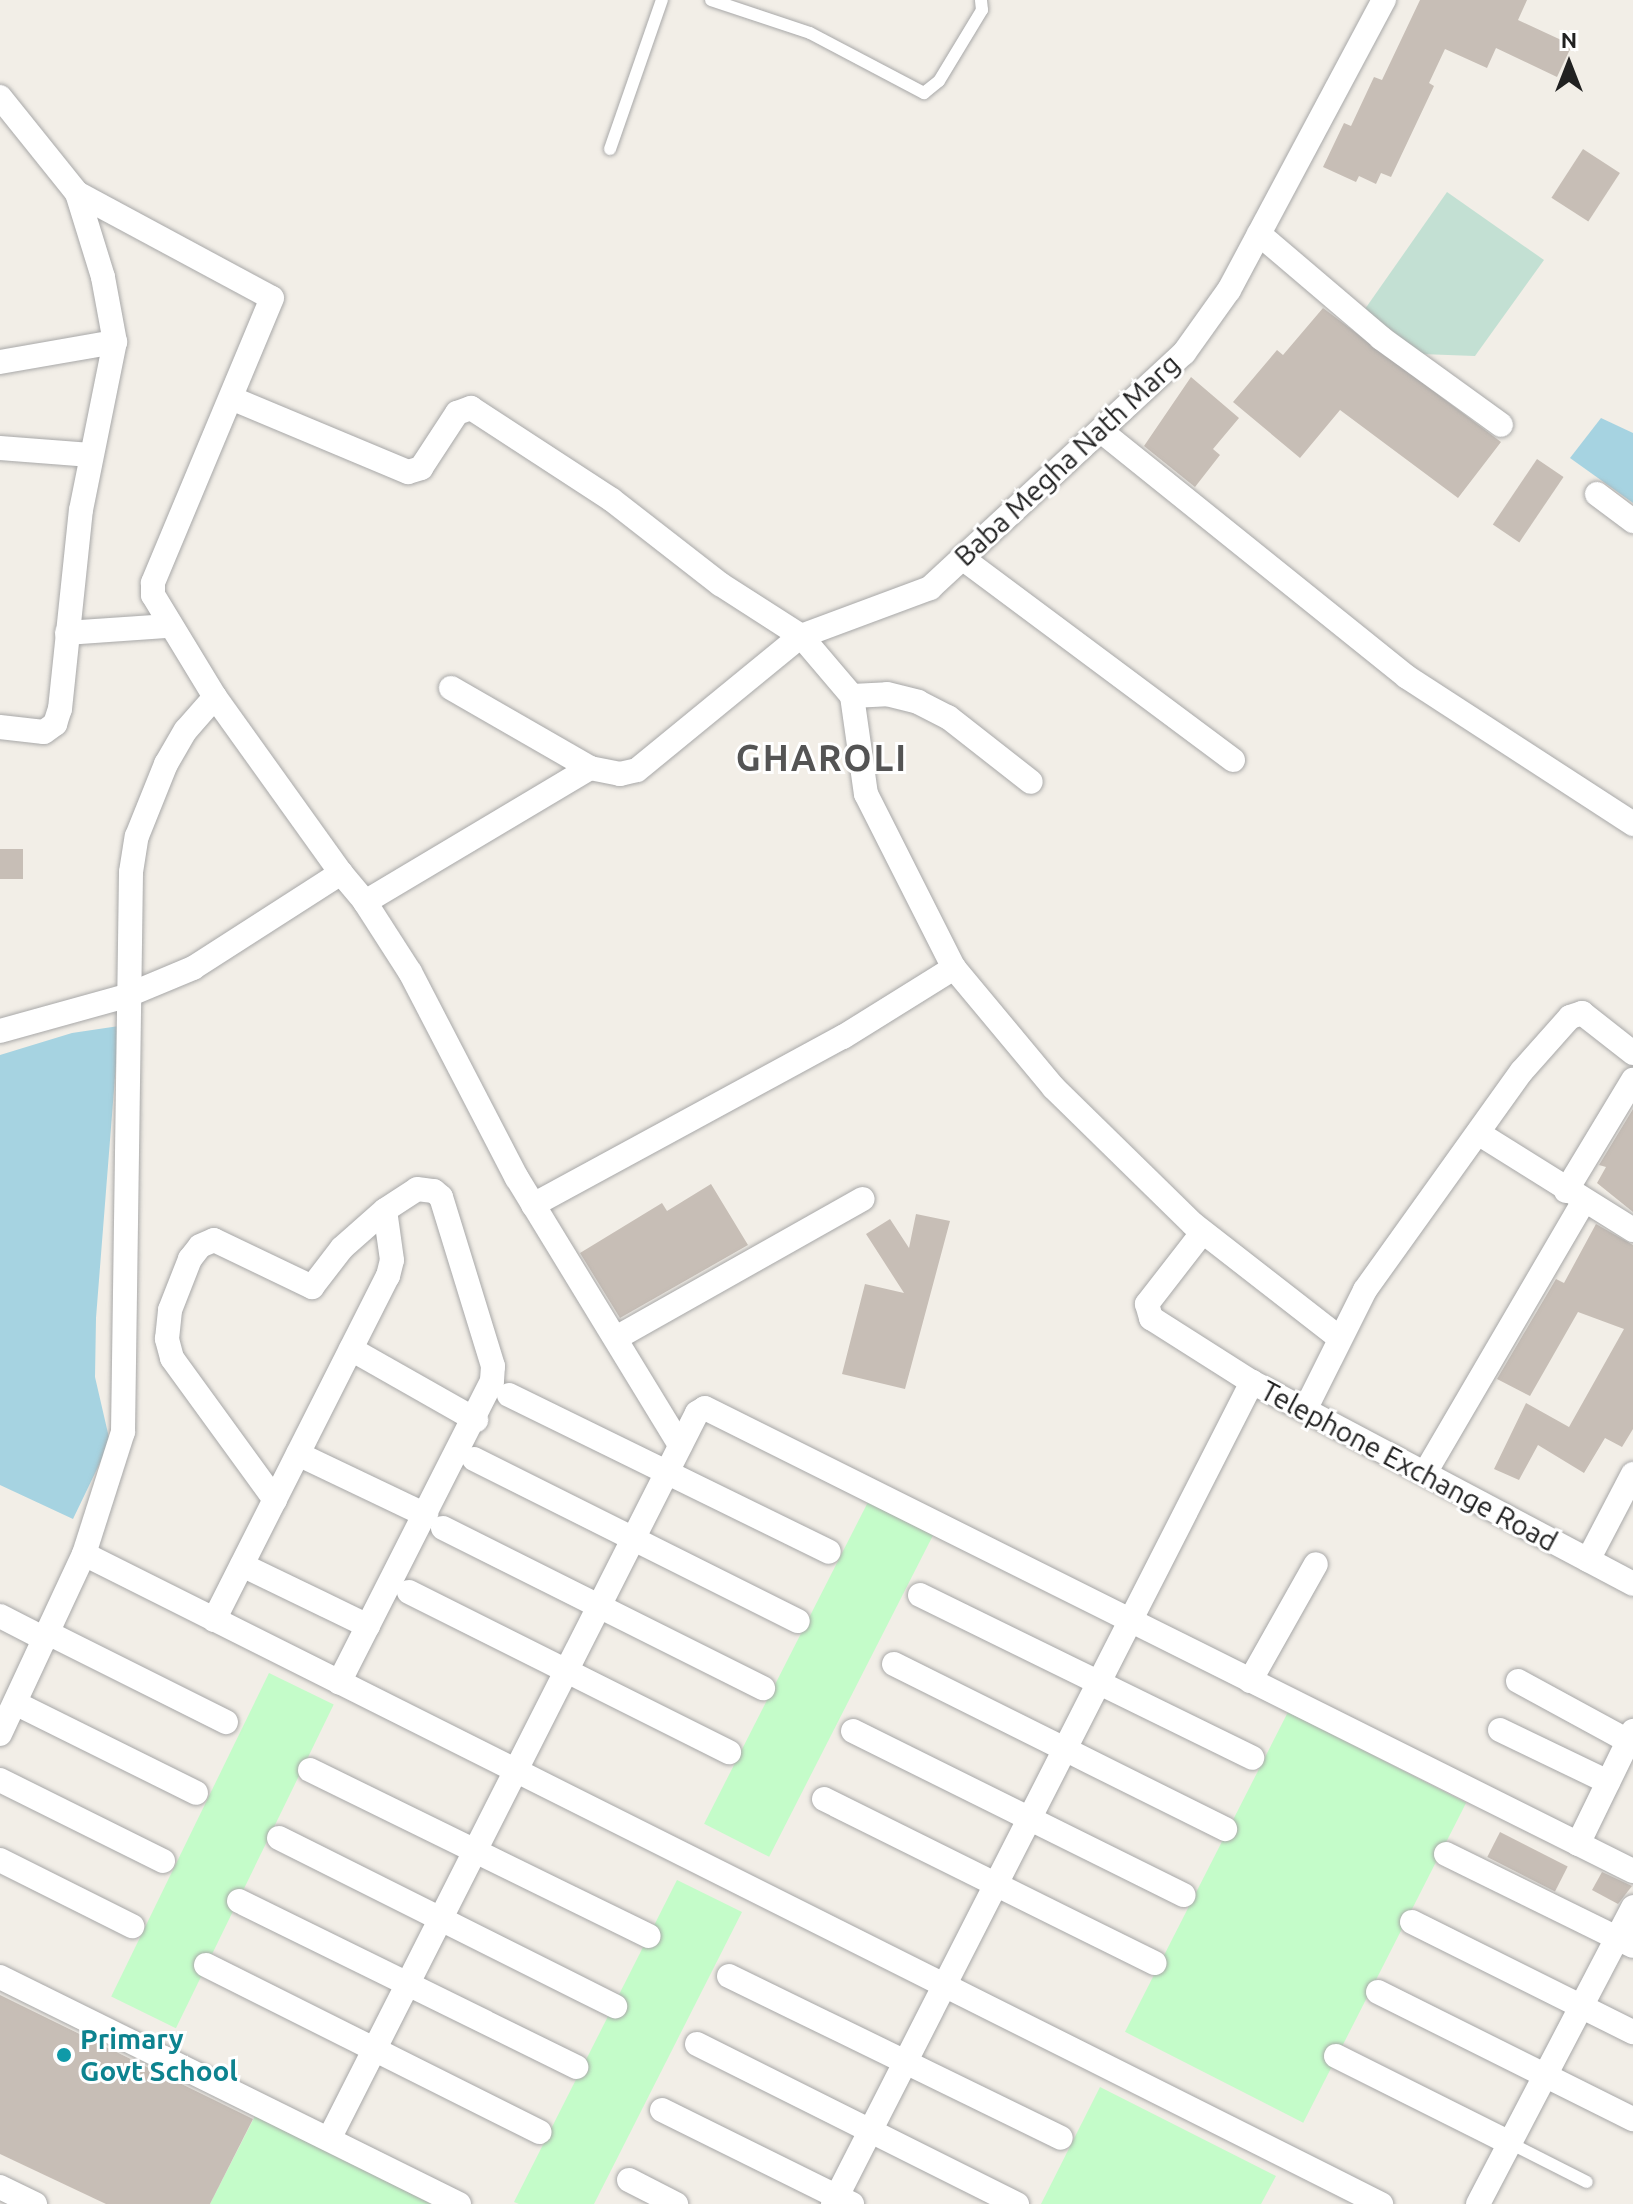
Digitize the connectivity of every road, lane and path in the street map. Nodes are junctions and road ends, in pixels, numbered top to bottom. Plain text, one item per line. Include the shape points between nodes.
1 (662, 0) edge
2 (711, 0) edge
3 (981, 0) edge
4 (1384, 0) edge
5 (0, 97) edge
6 (610, 149) dead end
7 (77, 193) junction
8 (1259, 234) junction
9 (115, 342) junction
10 (0, 362) edge
11 (231, 398) junction
12 (1501, 425) dead end
13 (1101, 431) junction
14 (0, 448) edge
15 (91, 455) junction
16 (1597, 494) dead end
17 (1633, 521) edge
18 (962, 558) junction
19 (168, 626) junction
20 (67, 633) junction
21 (801, 636) junction
22 (451, 688) dead end
23 (852, 696) junction
24 (215, 697) junction
25 (0, 727) edge
26 (1233, 760) dead end
27 (590, 768) junction
28 (1031, 782) dead end
29 (1633, 824) edge
30 (341, 873) junction
31 (365, 902) junction
32 (954, 968) junction
33 (126, 996) junction
34 (0, 1031) edge
35 (1633, 1053) edge
36 (1633, 1080) edge
37 (1478, 1133) junction
38 (1575, 1196) junction
39 (863, 1199) dead end
40 (533, 1205) junction
41 (385, 1210) junction
42 (1633, 1230) edge
43 (1202, 1233) junction
44 (1338, 1337) junction
45 (616, 1338) junction
46 (351, 1349) junction
47 (1252, 1382) junction
48 (509, 1395) dead end
49 (1305, 1410) junction
50 (476, 1420) junction
51 (680, 1445) junction
52 (298, 1454) junction
53 (474, 1459) dead end
54 (666, 1472) junction
55 (1425, 1473) junction
56 (1633, 1474) edge
57 (275, 1500) junction
58 (435, 1521) junction
59 (633, 1538) junction
60 (829, 1552) dead end
61 (84, 1554) junction
62 (1588, 1560) junction
63 (1316, 1564) dead end
64 (242, 1565) junction
65 (1633, 1584) edge
66 (409, 1592) dead end
67 (920, 1595) dead end
68 (599, 1606) junction
69 (0, 1616) edge
70 (214, 1620) junction
71 (798, 1621) dead end
72 (1131, 1621) junction
73 (368, 1626) junction
74 (46, 1636) junction
75 (894, 1664) dead end
76 (566, 1671) junction
77 (1250, 1681) junction
78 (1518, 1681) dead end
79 (339, 1682) junction
80 (1099, 1683) junction
81 (763, 1688) dead end
82 (15, 1703) junction
83 (226, 1722) dead end
84 (1500, 1730) dead end
85 (853, 1731) dead end
86 (0, 1734) edge
87 (1631, 1736) edge
88 (1065, 1750) junction
89 (729, 1752) dead end
90 (1252, 1758) dead end
91 (310, 1770) dead end
92 (515, 1770) junction
93 (0, 1780) edge
94 (1608, 1782) junction
95 (196, 1793) dead end
96 (824, 1799) dead end
97 (1030, 1818) junction
98 (1225, 1829) dead end
99 (279, 1838) dead end
100 (1578, 1844) junction
101 (475, 1851) junction
102 (1446, 1854) dead end
103 (0, 1860) edge
104 (163, 1861) dead end
105 (1633, 1871) edge
106 (996, 1885) junction
107 (1184, 1895) dead end
108 (239, 1901) dead end
109 (1633, 1907) edge
110 (441, 1918) junction
111 (1412, 1922) dead end
112 (132, 1926) dead end
113 (649, 1936) dead end
114 (1625, 1942) edge
115 (1155, 1963) dead end
116 (206, 1965) dead end
117 (729, 1976) dead end
118 (0, 1977) edge
119 (408, 1984) junction
120 (945, 1986) junction
121 (1378, 1992) dead end
122 (615, 2006) dead end
123 (1581, 2006) junction
124 (1633, 2032) edge
125 (697, 2044) dead end
126 (374, 2049) junction
127 (1336, 2056) dead end
128 (905, 2062) junction
129 (576, 2067) dead end
130 (1545, 2075) junction
131 (662, 2110) dead end
132 (1633, 2119) edge
133 (870, 2131) junction
134 (540, 2132) dead end
135 (1061, 2138) dead end
136 (329, 2139) junction
137 (1510, 2143) junction
138 (629, 2180) dead end
139 (1587, 2182) dead end
140 (0, 2187) edge
141 (841, 2201) edge
142 (35, 2204) edge
143 (459, 2204) edge
144 (676, 2204) edge
145 (1017, 2204) edge
146 (1381, 2204) edge
147 (1478, 2204) edge

1 - 6 lane
2 - 3 lane via 810,33 924,93 939,81 982,10
4 - 8 street, Baba Megha Nath Marg
5 - 7 street
7 - 9 street via 103,277
7 - 11 street via 272,298
8 - 12 street via 1381,338
8 - 13 street, Baba Megha Nath Marg via 1229,290 1184,353
9 - 10 street
9 - 15 street
11 - 19 street via 153,583
11 - 21 street via 408,472 421,468 457,413 471,408 612,500 720,584
13 - 18 street, Baba Megha Nath Marg
13 - 29 street via 1407,677
14 - 15 street
15 - 20 street
16 - 17 street
18 - 21 street, Baba Megha Nath Marg via 930,588
18 - 26 street
19 - 20 street
19 - 24 street
20 - 25 street via 55,724 44,732
21 - 23 street
21 - 27 street, Baba Megha Nath Marg via 637,770 620,774
22 - 27 street
23 - 28 street via 887,694 918,702 948,717
23 - 32 street via 866,794
24 - 30 street
24 - 33 street via 166,764 137,836
27 - 31 street
30 - 31 street
30 - 33 street via 193,968
31 - 40 street via 410,972
32 - 40 street via 843,1037
32 - 43 street via 1054,1088
33 - 34 street
33 - 61 street via 127,1392 115,1470
35 - 37 street via 1576,1013 1522,1071
36 - 38 street
37 - 38 street
37 - 44 street via 1365,1290
38 - 42 street
38 - 55 street
39 - 45 street
40 - 45 street
41 - 46 street via 391,1269
41 - 50 street via 417,1189 441,1197 493,1366
41 - 57 street via 342,1248 312,1287 208,1240 190,1259 170,1310 167,1339 172,1358
43 - 44 street
43 - 47 street via 1145,1310
44 - 49 street
45 - 51 street
46 - 50 street
46 - 52 street
47 - 49 street, Telephone Exchange Road
47 - 72 street, Telephone Exchange Road
48 - 54 street
49 - 55 street, Telephone Exchange Road
50 - 58 street
51 - 54 street
51 - 72 street via 705,1408
52 - 57 street
52 - 58 street
53 - 59 street
54 - 59 street
54 - 60 street
55 - 62 street, Telephone Exchange Road
56 - 62 street
57 - 64 street
58 - 68 street
58 - 73 street
59 - 68 street
59 - 71 street
61 - 70 street
61 - 74 street
62 - 65 street, Telephone Exchange Road
63 - 77 street
64 - 70 street
64 - 73 street
66 - 76 street
67 - 80 street
68 - 76 street
68 - 81 street
69 - 74 street
70 - 79 street
72 - 77 street
72 - 80 street, Telephone Exchange Road
73 - 79 street
74 - 82 street
74 - 83 street
75 - 88 street
76 - 89 street
76 - 92 street
77 - 100 street
78 - 87 street
79 - 92 street
80 - 88 street, Telephone Exchange Road
80 - 90 street
82 - 86 street
82 - 95 street
84 - 94 street
85 - 97 street
87 - 94 street
88 - 97 street, Telephone Exchange Road
88 - 98 street
91 - 101 street
92 - 101 street
92 - 120 street
93 - 104 street
94 - 100 street
96 - 106 street
97 - 106 street, Telephone Exchange Road
97 - 107 street
99 - 110 street
100 - 105 street
101 - 110 street
101 - 113 street
102 - 114 street
103 - 112 street
106 - 115 street
106 - 120 street, Telephone Exchange Road
108 - 119 street
109 - 114 street
110 - 119 street
110 - 122 street
111 - 123 street
114 - 123 street
116 - 126 street
117 - 128 street
118 - 136 street
119 - 126 street
119 - 129 street
120 - 128 street, Telephone Exchange Road
120 - 146 street
121 - 130 street
123 - 124 street
123 - 130 street
125 - 133 street
126 - 134 street
126 - 136 street
127 - 137 street
128 - 133 street, Telephone Exchange Road
128 - 135 street
130 - 132 street
130 - 137 street
131 - 141 street
133 - 141 street, Telephone Exchange Road
133 - 145 street
136 - 143 street
137 - 139 lane
137 - 147 street
138 - 144 street
140 - 142 street

